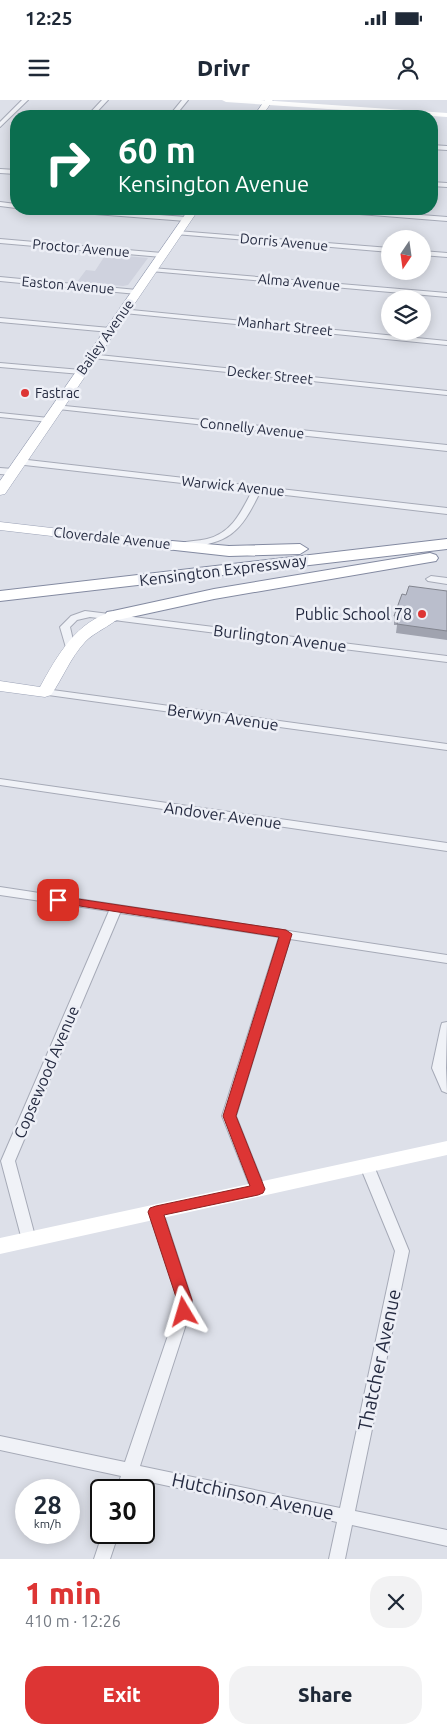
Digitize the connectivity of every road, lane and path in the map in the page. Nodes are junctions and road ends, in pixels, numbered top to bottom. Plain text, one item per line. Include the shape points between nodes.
1 (25, 100) edge
2 (105, 100) edge
3 (185, 100) edge
4 (226, 100) edge
5 (268, 101) edge
6 (15, 110) edge
7 (96, 110) edge
8 (177, 110) edge
9 (383, 110) edge
10 (10, 115) edge
11 (0, 125) edge
12 (134, 215) edge
13 (189, 215) edge
14 (397, 215) edge
15 (186, 219) junction
16 (447, 219) edge
17 (177, 233) junction
18 (0, 241) edge
19 (381, 249) edge
20 (162, 254) junction
21 (431, 254) edge
22 (447, 255) edge
23 (152, 270) junction
24 (0, 279) edge
25 (137, 292) junction
26 (447, 295) edge
27 (124, 311) junction
28 (0, 320) edge
29 (110, 330) junction
30 (447, 343) edge
31 (92, 356) junction
32 (0, 364) edge
33 (81, 372) junction
34 (447, 393) edge
35 (58, 406) junction
36 (0, 415) edge
37 (49, 420) junction
38 (447, 448) edge
39 (11, 469) edge
40 (257, 489) junction
41 (0, 491) edge
42 (447, 511) edge
43 (0, 526) edge
44 (172, 546) junction
45 (445, 549) edge
46 (431, 579) dead end
47 (447, 581) edge
48 (0, 596) edge
49 (0, 608) edge
50 (113, 616) junction
51 (447, 659) edge
52 (0, 686) edge
53 (46, 692) junction
54 (447, 748) edge
55 (0, 782) edge
56 (447, 847) edge
57 (0, 891) edge
58 (116, 908) junction
59 (286, 934) junction
60 (447, 959) edge
61 (447, 1026) edge
62 (447, 1088) edge
63 (447, 1148) edge
64 (367, 1166) junction
65 (258, 1189) junction
66 (156, 1212) junction
67 (29, 1240) junction
68 (0, 1246) edge
69 (0, 1443) edge
70 (131, 1470) junction
71 (128, 1479) edge
72 (346, 1516) junction
73 (447, 1538) edge
74 (107, 1544) edge
75 (102, 1559) edge
76 (337, 1559) edge

1 - 6 street
2 - 7 street
3 - 8 street
4 - 5 street
5 - 9 street
10 - 11 street
12 - 15 street
13 - 15 main road, Bailey Avenue
14 - 16 street
15 - 17 main road, Bailey Avenue
17 - 19 street, Dorris Avenue
17 - 20 main road, Bailey Avenue
18 - 20 street, Proctor Avenue
20 - 23 main road, Bailey Avenue
21 - 22 street
23 - 25 main road, Bailey Avenue
23 - 26 street, Alma Avenue
24 - 25 street, Easton Avenue
25 - 27 main road, Bailey Avenue
27 - 29 main road, Bailey Avenue
27 - 30 street, Manhart Street
28 - 29 street
29 - 31 main road, Bailey Avenue
31 - 33 main road, Bailey Avenue
31 - 34 street, Decker Street
32 - 33 street
33 - 35 main road, Bailey Avenue
35 - 37 main road, Bailey Avenue
35 - 38 street, Connelly Avenue
36 - 37 street
37 - 39 main road, Bailey Avenue
39 - 40 street, Warwick Avenue
39 - 41 main road, Bailey Avenue
40 - 42 street, Warwick Avenue
40 - 44 street, Cloverdale Avenue via 242,521 224,536 208,542
43 - 44 main road, Cloverdale Avenue
44 - 45 highway via 216,550
45 - 48 highway, Kensington Expressway
45 - 49 highway, Kensington Expressway
45 - 50 highway
46 - 47 street
50 - 51 street, Burlington Avenue
50 - 53 main road via 91,627 70,649
52 - 53 main road, Berwyn Avenue
53 - 54 street, Berwyn Avenue
55 - 56 street, Andover Avenue
57 - 58 street
58 - 59 street
58 - 67 street, Copsewood Avenue via 8,1162
59 - 60 street
59 - 65 street via 229,1116
61 - 62 street via 440,1068
63 - 64 street
64 - 65 street
64 - 72 street, Thatcher Avenue via 402,1251
65 - 66 street
66 - 67 street
66 - 70 street via 185,1306
67 - 68 street
69 - 70 street, Hutchinson Avenue
70 - 71 street
70 - 72 street, Hutchinson Avenue
72 - 73 street, Hutchinson Avenue
72 - 76 street, Thatcher Avenue
74 - 75 street

